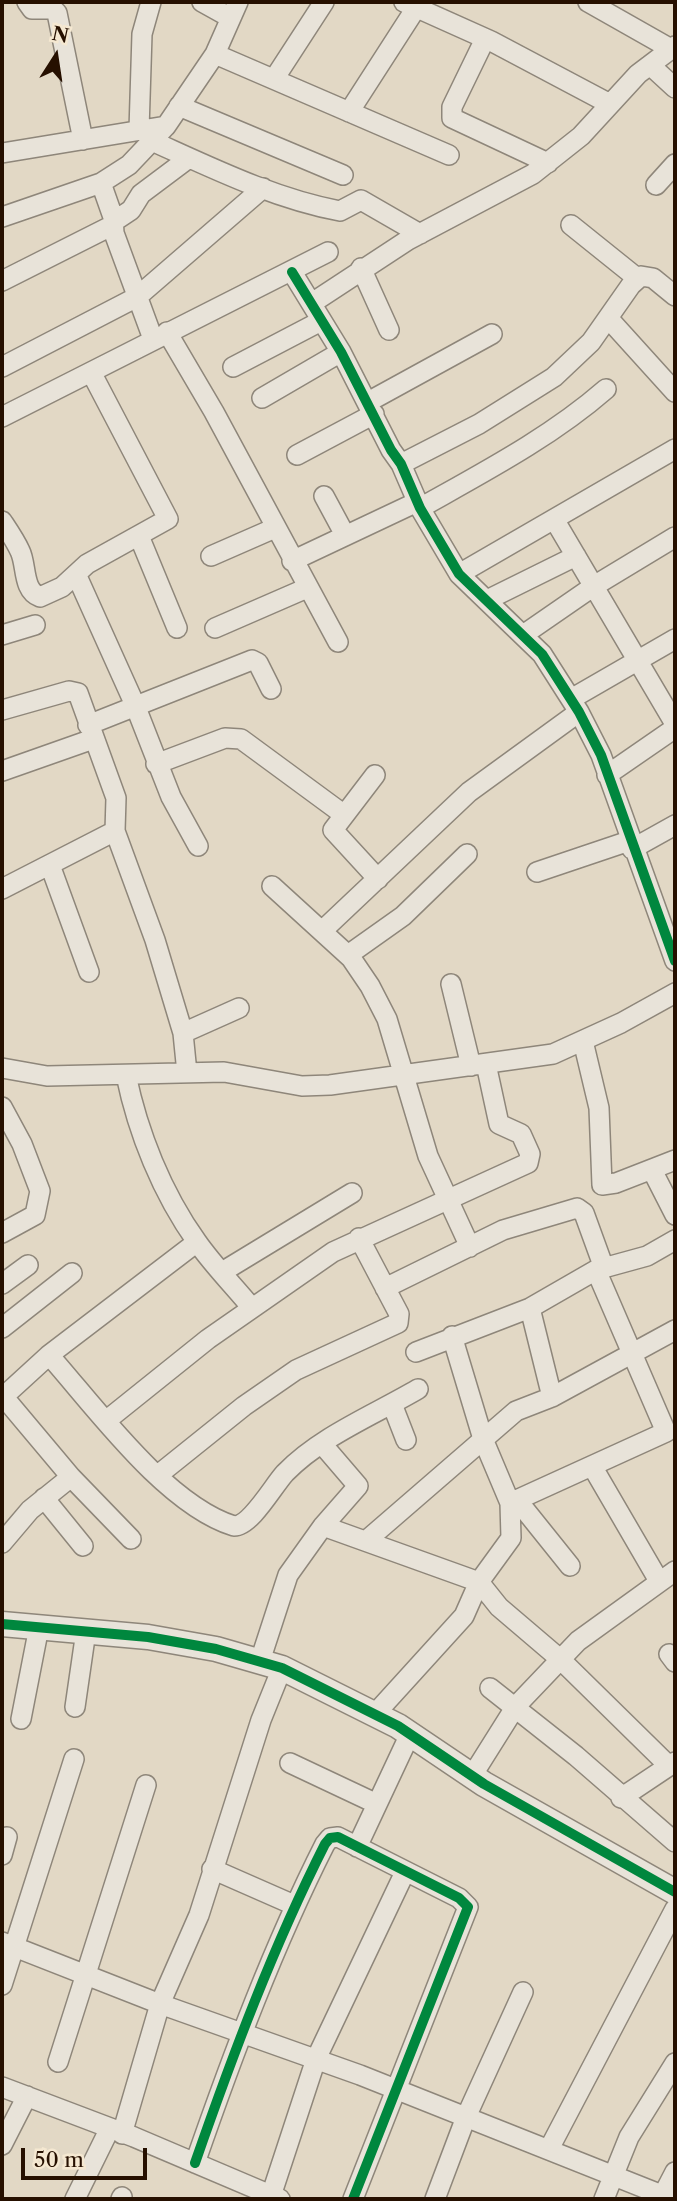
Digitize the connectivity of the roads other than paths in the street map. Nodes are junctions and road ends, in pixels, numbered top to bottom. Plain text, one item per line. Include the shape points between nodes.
1 (27, 2) edge
2 (151, 2) edge
3 (202, 2) edge
4 (324, 2) edge
5 (587, 2) edge
6 (421, 6) edge
7 (233, 9) edge
8 (485, 39) junction
9 (673, 47) edge
10 (215, 54) junction
11 (650, 65) junction
12 (274, 79) junction
13 (675, 88) edge
14 (608, 103) junction
15 (179, 106) junction
16 (349, 112) junction
17 (145, 136) junction
18 (83, 140) junction
19 (2, 153) edge
20 (449, 155) dead end
21 (189, 158) junction
22 (548, 163) junction
23 (675, 164) edge
24 (344, 175) dead end
25 (101, 183) junction
26 (656, 185) dead end
27 (263, 188) junction
28 (2, 217) edge
29 (113, 223) junction
30 (571, 225) dead end
31 (420, 234) junction
32 (328, 252) dead end
33 (361, 268) junction
34 (292, 272) junction
35 (637, 278) junction
36 (2, 281) edge
37 (675, 296) edge
38 (137, 297) junction
39 (316, 312) junction
40 (608, 318) junction
41 (389, 330) dead end
42 (492, 334) dead end
43 (160, 336) junction
44 (341, 352) junction
45 (2, 367) edge
46 (233, 367) dead end
47 (91, 372) junction
48 (606, 389) dead end
49 (675, 392) edge
50 (262, 398) dead end
51 (371, 408) junction
52 (2, 417) edge
53 (675, 449) edge
54 (297, 455) dead end
55 (401, 464) junction
56 (324, 496) dead end
57 (419, 505) junction
58 (554, 519) junction
59 (2, 521) edge
60 (275, 528) junction
61 (345, 535) junction
62 (139, 536) junction
63 (675, 537) edge
64 (211, 556) dead end
65 (576, 556) junction
66 (292, 561) junction
67 (76, 574) junction
68 (459, 574) junction
69 (594, 586) junction
70 (307, 588) junction
71 (487, 600) junction
72 (35, 625) dead end
73 (177, 628) dead end
74 (215, 628) dead end
75 (2, 635) edge
76 (523, 635) junction
77 (675, 639) edge
78 (338, 642) dead end
79 (637, 660) junction
80 (271, 690) dead end
81 (135, 705) junction
82 (575, 706) junction
83 (2, 710) edge
84 (675, 726) edge
85 (90, 732) junction
86 (156, 765) junction
87 (2, 771) edge
88 (375, 775) dead end
89 (607, 775) junction
90 (343, 814) junction
91 (675, 825) edge
92 (115, 831) junction
93 (631, 845) junction
94 (198, 846) dead end
95 (467, 854) dead end
96 (50, 865) junction
97 (537, 872) dead end
98 (378, 879) junction
99 (272, 886) dead end
100 (2, 889) edge
101 (669, 924) edge
102 (322, 931) junction
103 (348, 955) junction
104 (675, 961) edge
105 (89, 972) dead end
106 (451, 984) dead end
107 (675, 993) edge
108 (239, 1008) dead end
109 (183, 1033) junction
110 (583, 1041) junction
111 (479, 1065) junction
112 (2, 1068) edge
113 (187, 1073) junction
114 (126, 1075) junction
115 (405, 1075) junction
116 (2, 1107) edge
117 (675, 1160) edge
118 (652, 1170) junction
119 (352, 1193) dead end
120 (445, 1198) junction
121 (675, 1214) edge
122 (2, 1233) edge
123 (359, 1238) junction
124 (675, 1240) edge
125 (197, 1242) junction
126 (470, 1247) junction
127 (28, 1265) dead end
128 (600, 1269) junction
129 (222, 1272) junction
130 (72, 1273) dead end
131 (2, 1284) edge
132 (384, 1288) junction
133 (252, 1308) junction
134 (530, 1308) junction
135 (2, 1328) edge
136 (675, 1330) edge
137 (452, 1336) junction
138 (416, 1352) dead end
139 (50, 1354) junction
140 (632, 1356) junction
141 (418, 1390) dead end
142 (3, 1397) edge
143 (552, 1397) junction
144 (393, 1404) junction
145 (107, 1420) junction
146 (671, 1429) edge
147 (483, 1439) junction
148 (406, 1440) dead end
149 (322, 1444) junction
150 (592, 1465) junction
151 (158, 1475) junction
152 (71, 1477) junction
153 (44, 1498) junction
154 (514, 1501) junction
155 (323, 1526) junction
156 (131, 1539) dead end
157 (367, 1540) junction
158 (2, 1543) edge
159 (83, 1546) dead end
160 (570, 1566) dead end
161 (667, 1576) edge
162 (479, 1582) junction
163 (2, 1624) edge
164 (39, 1627) junction
165 (86, 1631) junction
166 (561, 1659) junction
167 (271, 1664) junction
168 (489, 1688) dead end
169 (516, 1706) junction
170 (75, 1707) dead end
171 (375, 1714) junction
172 (21, 1720) dead end
173 (410, 1734) junction
174 (74, 1759) dead end
175 (290, 1763) dead end
176 (672, 1764) edge
177 (472, 1776) junction
178 (146, 1785) dead end
179 (621, 1798) junction
180 (377, 1804) junction
181 (675, 1842) edge
182 (357, 1847) junction
183 (212, 1869) junction
184 (405, 1872) junction
185 (675, 1892) edge
186 (294, 1905) junction
187 (675, 1909) edge
188 (8, 1944) edge
189 (85, 1975) junction
190 (2, 1985) edge
191 (523, 1992) dead end
192 (160, 2004) junction
193 (241, 2033) junction
194 (316, 2059) junction
195 (58, 2062) dead end
196 (675, 2063) edge
197 (2, 2087) edge
198 (395, 2089) junction
199 (27, 2096) junction
200 (466, 2117) junction
201 (116, 2131) junction
202 (2, 2145) edge
203 (549, 2149) junction
204 (195, 2164) junction
205 (675, 2172) edge
206 (615, 2175) junction
207 (668, 2197) edge
208 (274, 2198) edge
209 (75, 2199) edge
210 (353, 2199) edge
211 (435, 2199) edge
212 (604, 2199) edge

1 - 18 street via 32,9 57,13
2 - 17 street via 142,34
3 - 7 street
4 - 12 street
5 - 9 street
6 - 8 street
6 - 16 street
7 - 10 street
8 - 14 street
8 - 22 street via 452,107 452,118
9 - 11 street
10 - 12 street
10 - 15 street
11 - 13 street
11 - 14 street
12 - 16 street
14 - 22 street via 580,136
15 - 17 street via 166,126
15 - 24 street
16 - 20 street
17 - 18 street
17 - 21 street
17 - 25 street via 129,165
18 - 19 street
21 - 27 street
21 - 29 street via 141,194 131,210
22 - 31 street
23 - 26 street
25 - 28 street
25 - 29 street
27 - 31 street via 340,211 360,200
27 - 38 street
29 - 36 street
29 - 38 street
30 - 35 street
31 - 33 street
32 - 34 street
33 - 39 street
33 - 41 street
34 - 39 street
34 - 43 street
35 - 37 street via 649,275
35 - 40 street
38 - 43 street
38 - 45 street
39 - 44 street
39 - 46 street
40 - 49 street
40 - 55 street via 591,342 547,382
42 - 51 street
43 - 47 street
43 - 60 street via 220,423
44 - 50 street
44 - 51 street
47 - 52 street
47 - 62 street via 168,513 167,521
48 - 57 street via 580,412 511,456
51 - 54 street
51 - 55 street
53 - 58 street
55 - 57 street
56 - 61 street
57 - 61 street
57 - 68 street
58 - 65 street
58 - 68 street
59 - 67 street via 20,550 35,595 43,597
60 - 64 street
60 - 66 street
61 - 66 street
62 - 67 street
62 - 73 street
63 - 69 street
65 - 69 street
65 - 71 street
66 - 70 street
67 - 81 street
68 - 71 street
69 - 76 street
69 - 79 street
70 - 74 street
70 - 78 street
71 - 76 street
72 - 75 street
76 - 82 street via 542,654
77 - 79 street
79 - 82 street
79 - 84 street
80 - 81 street via 252,660
81 - 85 street
81 - 86 street
82 - 89 street
82 - 98 street via 469,792
83 - 85 street via 73,690 80,697
84 - 89 street
85 - 87 street
85 - 92 street via 116,798
86 - 90 street via 225,738 241,739
86 - 94 street
88 - 90 street
89 - 93 street
90 - 98 street via 333,832
91 - 93 street
92 - 96 street
92 - 109 street
93 - 97 street
93 - 101 street
95 - 103 street via 403,916
96 - 100 street
96 - 105 street
98 - 102 street
99 - 102 street
101 - 104 street
102 - 103 street
103 - 115 street via 382,1010
106 - 111 street
107 - 110 street
108 - 109 street
109 - 113 street
110 - 111 street via 553,1054
110 - 118 street via 600,1108 601,1182 607,1186
111 - 115 street
111 - 120 street via 499,1124 521,1133 530,1160
112 - 114 street via 47,1076
113 - 114 street
113 - 115 street via 224,1072 302,1086
114 - 125 street via 141,1136
115 - 120 street via 422,1139
116 - 122 street via 40,1191 35,1215
117 - 118 street
118 - 121 street
119 - 129 street
120 - 123 street
120 - 126 street
123 - 132 street
123 - 133 street
124 - 128 street via 647,1256
125 - 129 street
125 - 139 street
126 - 128 street via 529,1221 580,1208
126 - 132 street
127 - 131 street
128 - 134 street
128 - 140 street
129 - 133 street
130 - 135 street
132 - 151 street via 399,1314 398,1323 296,1370
133 - 145 street
134 - 137 street
134 - 143 street
136 - 140 street
137 - 138 street
137 - 147 street
139 - 142 street
139 - 145 street
140 - 143 street
140 - 146 street
141 - 144 street
142 - 152 street
143 - 147 street via 516,1411
144 - 148 street
144 - 149 street
145 - 151 street
146 - 150 street
147 - 154 street
147 - 157 street
149 - 151 street via 295,1464 239,1526 201,1510
149 - 155 street via 358,1486
150 - 154 street
150 - 161 street
152 - 153 street
152 - 156 street
153 - 158 street
153 - 159 street
154 - 160 street
154 - 162 street via 511,1538
155 - 157 street
155 - 167 street via 288,1575
157 - 162 street
161 - 166 street via 578,1641
162 - 166 street via 499,1607
162 - 171 street via 464,1616
163 - 164 street
164 - 165 street
164 - 172 street
165 - 167 street via 161,1639
165 - 170 street
166 - 169 street
166 - 176 street
167 - 171 street
167 - 183 street via 261,1720
168 - 169 street
169 - 177 street
169 - 179 street
171 - 173 street
173 - 177 street
173 - 180 street
174 - 188 street
175 - 180 street
176 - 179 street
177 - 185 street
178 - 189 street
179 - 181 street
180 - 182 street
182 - 184 street
182 - 186 street via 330,1838
183 - 186 street
183 - 192 street via 199,1915
184 - 194 street
184 - 198 street via 468,1907
186 - 193 street
187 - 203 street
188 - 189 street
188 - 190 street
189 - 192 street
189 - 195 street
191 - 200 street
192 - 193 street
192 - 201 street
193 - 194 street
193 - 204 street
194 - 198 street
194 - 208 street
196 - 206 street via 629,2137
197 - 199 street
198 - 200 street
198 - 210 street
199 - 201 street
199 - 202 street
200 - 203 street
200 - 211 street
201 - 204 street
201 - 209 street
203 - 206 street
204 - 208 street
205 - 207 street
206 - 207 street
206 - 212 street

